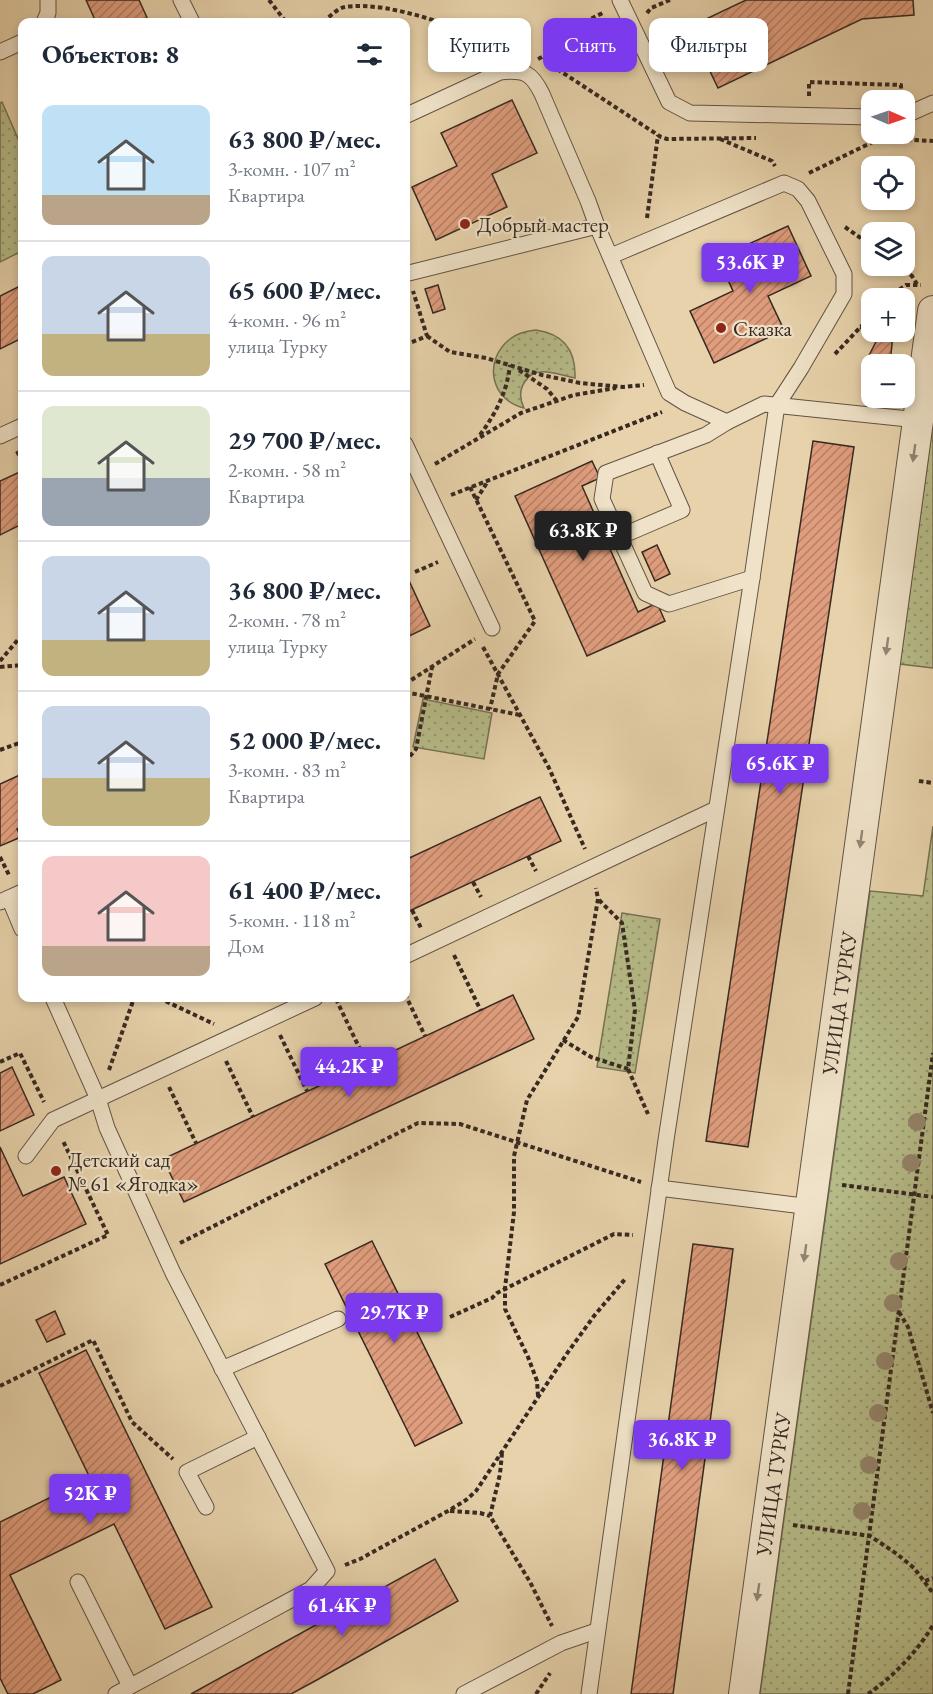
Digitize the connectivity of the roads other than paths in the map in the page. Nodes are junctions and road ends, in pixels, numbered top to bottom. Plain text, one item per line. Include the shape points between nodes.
1 (48, 0) edge
2 (181, 0) edge
3 (625, 2) edge
4 (46, 18) edge
5 (190, 18) edge
6 (18, 44) edge
7 (0, 52) edge
8 (933, 103) edge
9 (915, 111) edge
10 (410, 114) edge
11 (861, 117) edge
12 (597, 226) junction
13 (611, 256) junction
14 (410, 272) edge
15 (933, 312) edge
16 (777, 405) junction
17 (918, 420) junction
18 (727, 422) junction
19 (18, 428) edge
20 (0, 436) edge
21 (657, 453) junction
22 (410, 454) edge
23 (619, 537) junction
24 (752, 578) junction
25 (492, 628) road end
26 (716, 809) junction
27 (10, 897) edge
28 (18, 918) edge
29 (410, 954) edge
30 (55, 1002) edge
31 (306, 1002) edge
32 (98, 1099) junction
33 (27, 1156) dead end
34 (659, 1188) junction
35 (811, 1207) junction
36 (338, 1319) dead end
37 (222, 1369) junction
38 (258, 1437) junction
39 (206, 1507) dead end
40 (78, 1582) dead end
41 (596, 1631) junction
42 (130, 1686) junction
43 (116, 1694) edge
44 (464, 1694) edge
45 (589, 1694) edge
46 (744, 1694) edge

1 - 4 lane
2 - 5 lane
3 - 11 lane via 669,102 690,113
6 - 7 lane
8 - 9 lane
10 - 12 lane via 500,72 515,70 528,74 537,82
12 - 13 lane
12 - 14 lane
13 - 16 lane via 784,183 798,189 808,201 844,274 844,294
13 - 18 lane via 669,393
15 - 17 street, УЛИЦА ТУРКУ
16 - 17 lane
16 - 18 lane via 764,404
16 - 24 lane
17 -> 35 street, УЛИЦА ТУРКУ
18 - 21 lane via 706,435
19 - 20 lane
21 - 23 lane via 606,473 602,500
21 - 23 lane via 682,510
22 - 25 lane
23 - 24 lane via 645,593 669,604
24 - 26 lane
26 - 29 lane
26 - 34 lane
27 - 28 lane
30 - 32 lane
31 - 32 lane
32 - 33 lane via 53,1120
32 - 37 lane via 107,1128 163,1251
34 - 35 lane
34 - 41 lane
35 -> 46 street, УЛИЦА ТУРКУ
36 - 37 lane
37 - 38 lane
38 - 39 lane via 187,1472
38 - 42 lane via 327,1571 311,1589
40 - 42 lane
41 - 44 lane via 561,1643
41 - 45 lane
42 - 43 lane

